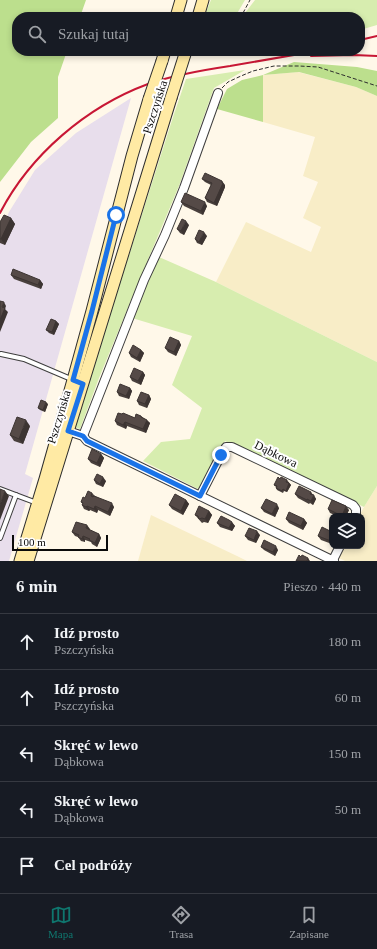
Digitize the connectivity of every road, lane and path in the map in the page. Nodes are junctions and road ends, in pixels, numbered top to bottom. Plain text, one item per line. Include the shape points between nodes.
1 (181, 0) edge
2 (203, 0) edge
3 (250, 0) edge
4 (177, 12) edge
5 (199, 12) edge
6 (243, 12) edge
7 (163, 56) edge
8 (184, 56) edge
9 (377, 86) edge
10 (218, 93) joint
11 (1, 354) edge
12 (78, 382) junction
13 (68, 431) junction
14 (83, 436) junction
15 (0, 489) edge
16 (16, 495) junction
17 (200, 496) junction
18 (38, 503) junction
19 (356, 513) edge
20 (0, 538) edge
21 (339, 549) edge
22 (20, 561) edge
23 (28, 561) edge
24 (333, 561) edge

1 - 4 main road
2 - 5 main road
3 - 6 path
7 - 12 main road, Pszczyńska, bridge via 132,156 92,311
8 - 12 main road, Pszczyńska, bridge
9 - 10 path via 318,67 274,66 253,71 228,82
10 - 14 street via 184,188 144,280
11 - 12 lane via 24,359
12 - 13 main road, Pszczyńska
12 - 18 main road, Pszczyńska
13 - 14 street
13 - 23 main road, Pszczyńska
14 - 17 street via 87,441
15 - 16 lane
16 - 18 lane
16 - 20 lane
17 - 19 street, Dąbkowa via 226,447 232,446 353,505
17 - 24 street
18 - 22 main road, Pszczyńska
21 - 24 street

